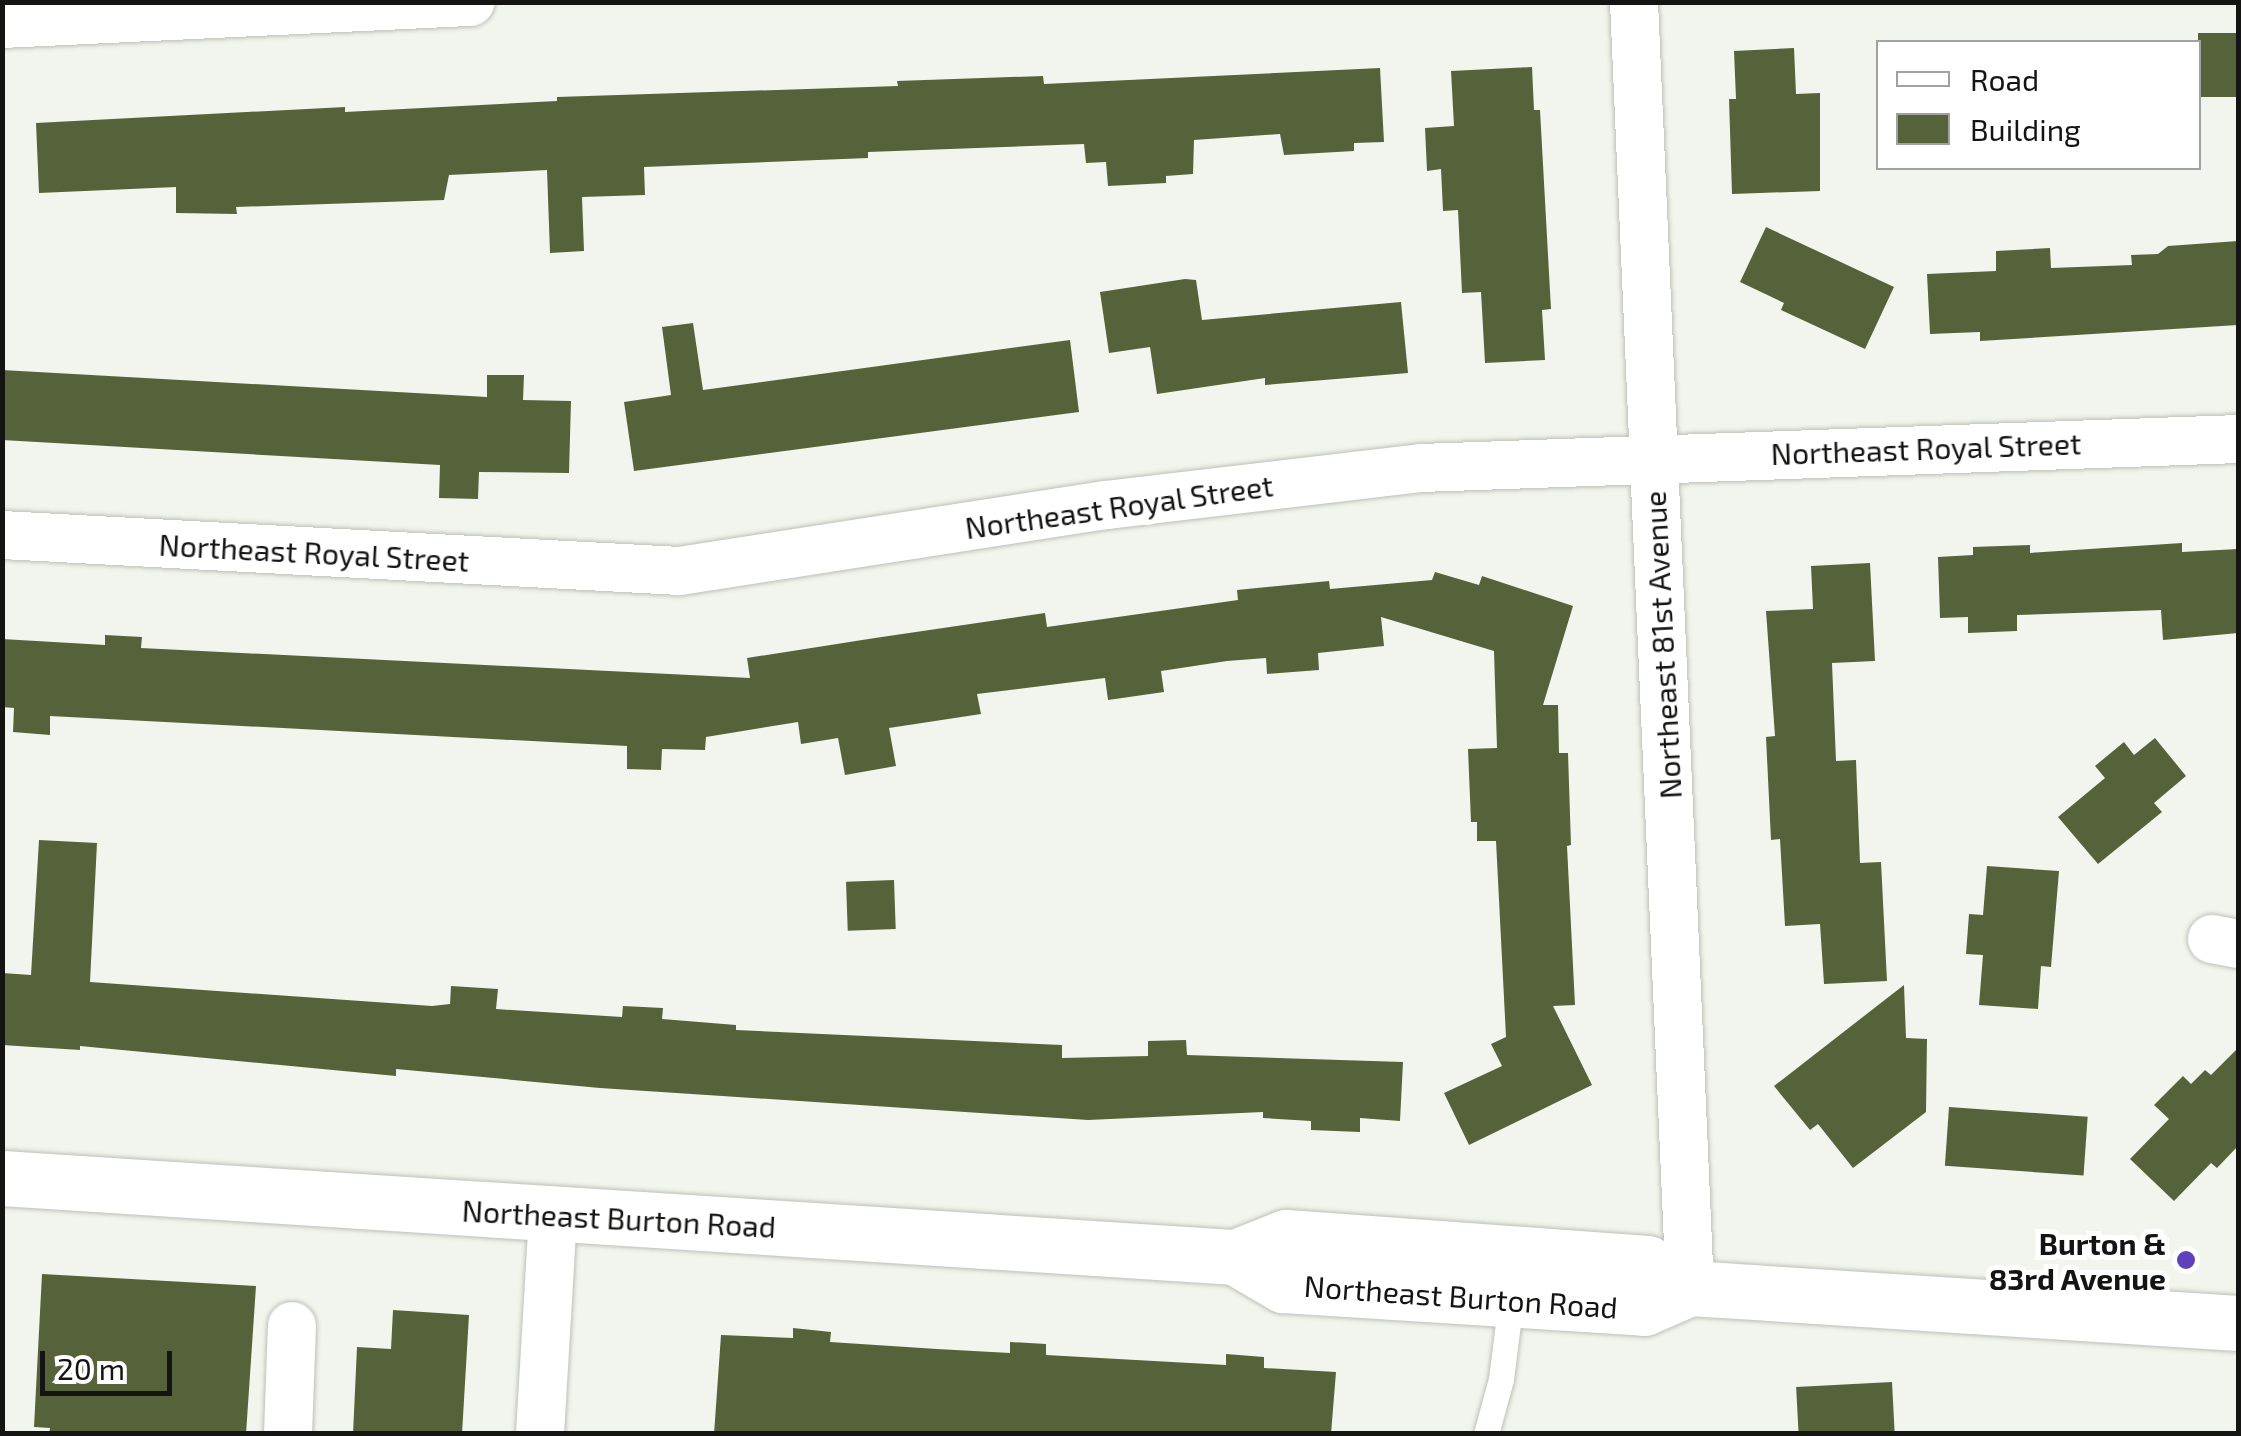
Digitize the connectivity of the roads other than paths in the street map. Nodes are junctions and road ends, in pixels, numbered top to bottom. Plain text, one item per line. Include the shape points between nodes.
1 (470, 2) edge
2 (1634, 2) edge
3 (2, 24) edge
4 (2238, 439) edge
5 (1653, 457) junction
6 (2, 536) edge
7 (2, 1178) edge
8 (554, 1214) junction
9 (1235, 1257) junction
10 (1690, 1288) junction
11 (1511, 1300) junction
12 (2238, 1322) edge
13 (292, 1326) dead end
14 (288, 1434) edge
15 (540, 1434) edge
16 (1486, 1434) edge

1 - 3 street
2 - 5 street, Northeast 81st Avenue
4 - 5 street, Northeast Royal Street
5 - 6 street, Northeast Royal Street via 1421,468 1106,505 679,570
5 - 10 street, Northeast 81st Avenue
7 - 8 main road, Northeast Burton Road
8 - 9 main road, Northeast Burton Road
8 - 15 street
9 - 10 main road, Northeast Burton Road via 1286,1236 1647,1264
9 - 11 main road, Northeast Burton Road via 1283,1285
10 - 11 main road, Northeast Burton Road via 1644,1308
10 - 12 main road, Northeast Burton Road
11 - 16 lane
13 - 14 street

